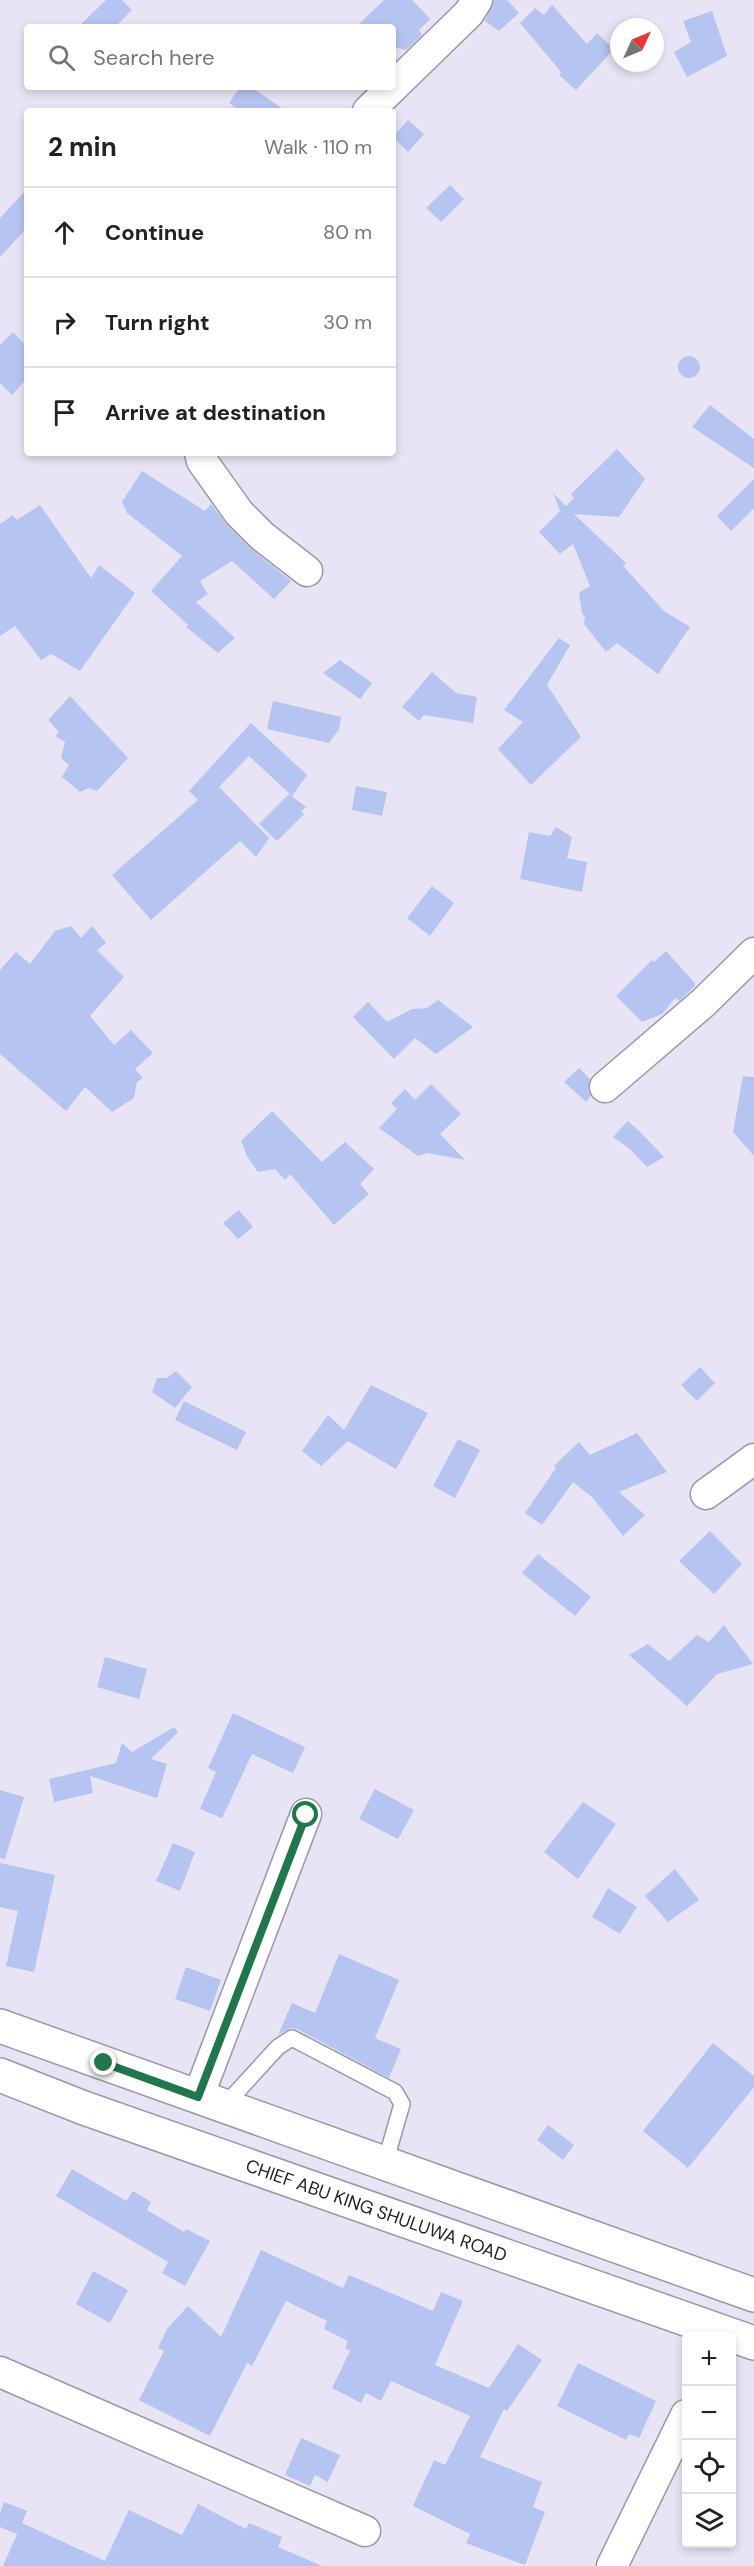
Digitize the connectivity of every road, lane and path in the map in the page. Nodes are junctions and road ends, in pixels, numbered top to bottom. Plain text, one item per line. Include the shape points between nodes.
1 (477, 0) edge
2 (396, 84) edge
3 (390, 90) edge
4 (371, 108) edge
5 (201, 456) edge
6 (307, 571) dead end
7 (754, 953) edge
8 (605, 1088) dead end
9 (754, 1459) edge
10 (706, 1494) dead end
11 (306, 1815) dead end
12 (0, 2026) edge
13 (104, 2063) junction
14 (0, 2075) edge
15 (211, 2102) junction
16 (84, 2108) junction
17 (386, 2163) junction
18 (754, 2295) edge
19 (717, 2332) edge
20 (0, 2372) edge
21 (682, 2425) edge
22 (365, 2531) dead end
23 (612, 2566) edge

1 - 2 street via 469,13
3 - 4 street
5 - 6 street via 239,513
7 - 8 street
9 - 10 street
11 - 15 street
12 - 13 street
13 - 15 street
13 - 16 street
14 - 16 street, CHIEF ABU KING SHULUWA ROAD
15 - 17 street
15 - 17 lane via 292,2038 399,2097 402,2104
16 - 19 street, CHIEF ABU KING SHULUWA ROAD
17 - 18 street
20 - 22 street
21 - 23 street

